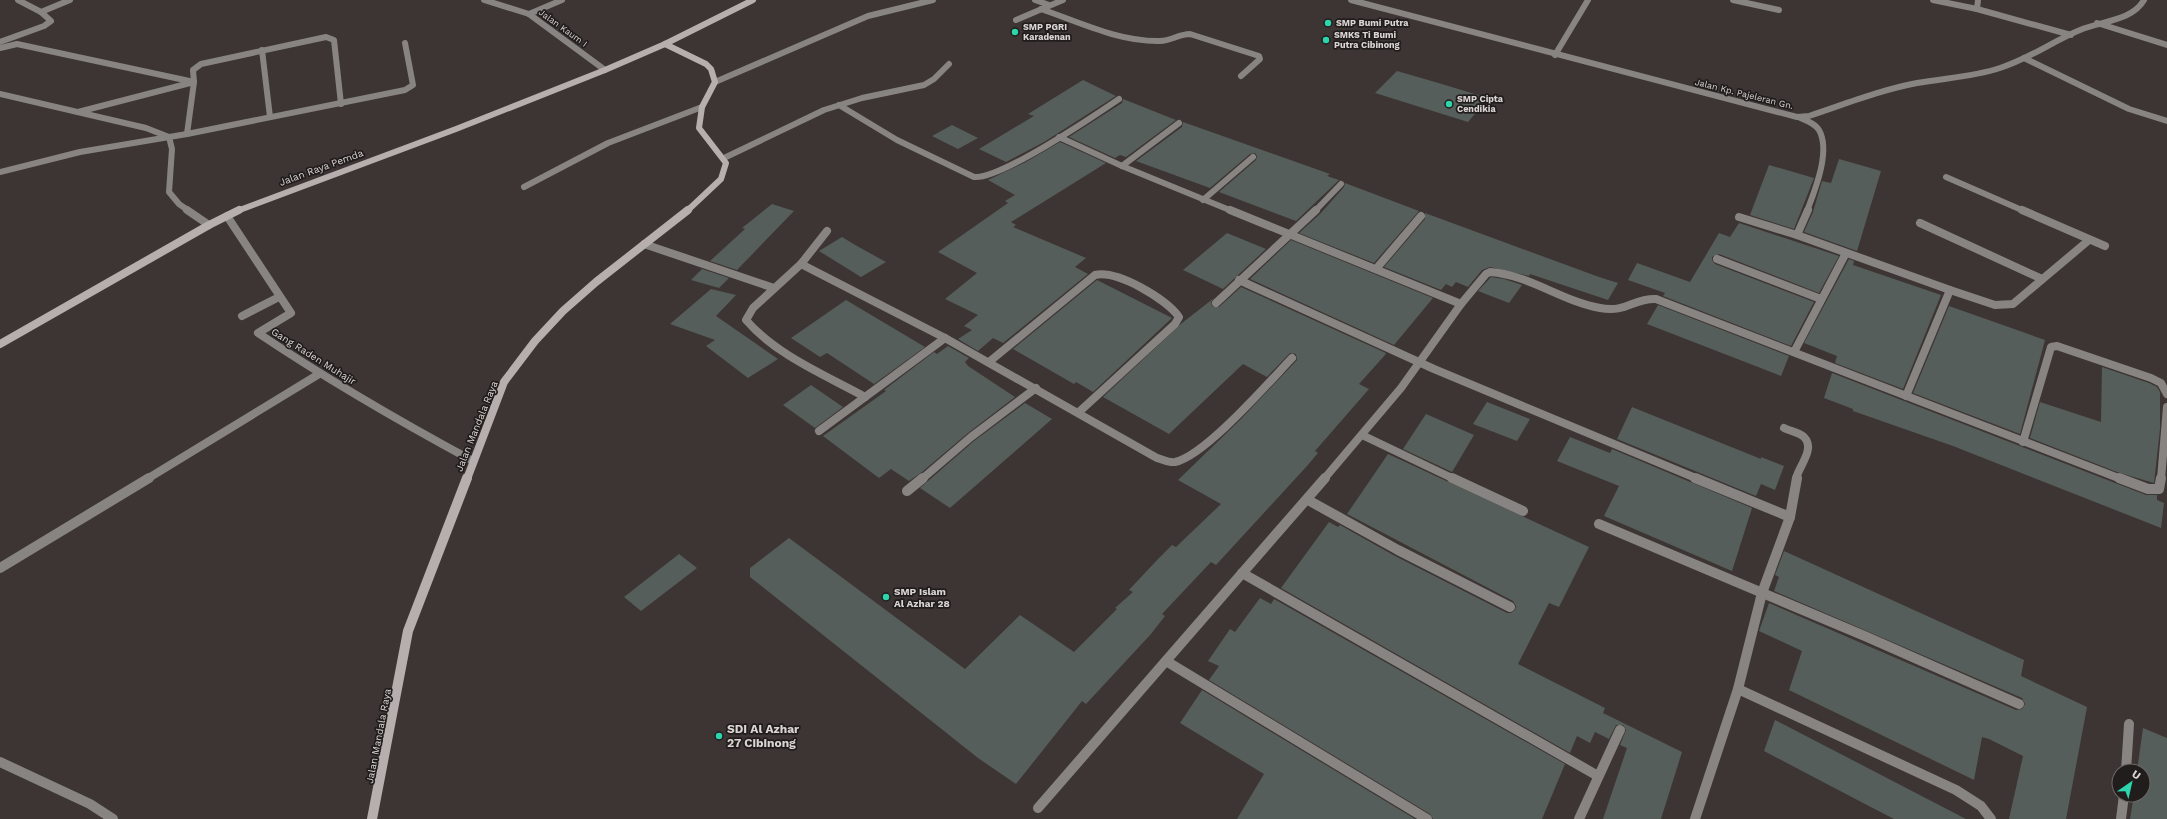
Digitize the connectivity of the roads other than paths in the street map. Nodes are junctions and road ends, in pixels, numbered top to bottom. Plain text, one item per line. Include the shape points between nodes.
1 (18, 0) edge
2 (70, 0) edge
3 (484, 0) edge
4 (562, 0) edge
5 (751, 0) edge
6 (933, 0) edge
7 (1035, 0) edge
8 (1063, 0) edge
9 (1351, 0) edge
10 (1588, 0) edge
11 (1733, 0) edge
12 (1933, 0) edge
13 (1978, 0) edge
14 (2144, 0) edge
15 (1049, 5) junction
16 (1977, 8) junction
17 (1040, 9) junction
18 (1779, 10) dead end
19 (41, 12) junction
20 (528, 14) junction
21 (1016, 20) dead end
22 (2097, 23) junction
23 (2071, 35) junction
24 (0, 42) edge
25 (405, 43) dead end
26 (665, 44) junction
27 (2167, 46) edge
28 (0, 48) edge
29 (262, 50) junction
30 (1554, 55) junction
31 (2024, 58) junction
32 (949, 64) dead end
33 (605, 70) junction
34 (1241, 76) dead end
35 (194, 82) junction
36 (715, 82) junction
37 (0, 94) edge
38 (1119, 99) dead end
39 (341, 104) junction
40 (839, 105) junction
41 (702, 107) junction
42 (78, 112) junction
43 (1797, 116) junction
44 (270, 117) junction
45 (2167, 122) edge
46 (1179, 123) dead end
47 (187, 134) junction
48 (169, 137) junction
49 (1059, 137) junction
50 (1253, 156) dead end
51 (724, 158) junction
52 (1122, 166) junction
53 (0, 172) edge
54 (1946, 177) dead end
55 (1341, 184) dead end
56 (524, 187) dead end
57 (1203, 200) junction
58 (227, 216) junction
59 (1420, 216) dead end
60 (1739, 217) dead end
61 (1920, 223) dead end
62 (209, 225) junction
63 (827, 231) dead end
64 (1289, 233) junction
65 (1797, 235) junction
66 (2089, 240) junction
67 (644, 244) junction
68 (2105, 246) dead end
69 (1846, 253) junction
70 (1717, 259) dead end
71 (801, 264) junction
72 (1376, 269) junction
73 (2042, 279) junction
74 (1239, 280) junction
75 (774, 288) junction
76 (1950, 290) junction
77 (279, 297) junction
78 (1821, 299) junction
79 (1216, 303) dead end
80 (1461, 304) junction
81 (242, 316) dead end
82 (945, 338) junction
83 (0, 344) edge
84 (1794, 352) junction
85 (1292, 358) dead end
86 (1419, 361) junction
87 (989, 362) junction
88 (319, 374) junction
89 (1036, 388) junction
90 (2167, 394) edge
91 (1906, 396) junction
92 (865, 397) junction
93 (2167, 407) edge
94 (1079, 412) junction
95 (1784, 428) dead end
96 (819, 431) dead end
97 (1362, 435) junction
98 (2023, 442) junction
99 (473, 461) junction
100 (907, 491) dead end
101 (1308, 500) junction
102 (1523, 511) dead end
103 (1790, 517) junction
104 (1599, 524) dead end
105 (0, 568) edge
106 (1242, 573) junction
107 (1762, 593) junction
108 (1510, 607) dead end
109 (1166, 661) junction
110 (1738, 689) junction
111 (2019, 704) dead end
112 (2129, 724) dead end
113 (1620, 730) dead end
114 (0, 762) edge
115 (2127, 763) edge
116 (1598, 776) junction
117 (2123, 803) edge
118 (1038, 808) dead end
119 (113, 819) edge
120 (372, 819) edge
121 (1427, 819) edge
122 (1579, 819) edge
123 (1695, 819) edge
124 (1991, 819) edge
125 (2121, 819) edge

1 - 19 street
2 - 19 street
3 - 20 street, Jalan Kaum I
4 - 20 street
5 - 26 street, Jalan Raya Pemda
6 - 36 street via 868,16
7 - 15 street
8 - 15 street
9 - 30 street, Jalan Kp. Pajeleran Gn.
10 - 30 street
11 - 18 street
12 - 16 street
13 - 16 street
14 - 22 street, Jalan Kp. Pajeleran Gn. via 2139,9 2130,14
15 - 17 street
16 - 23 street
17 - 21 street
17 - 34 street via 1124,38 1161,41 1190,34 1259,56 1260,59
19 - 24 street via 52,21 50,23
20 - 33 street, Jalan Kaum I
22 - 23 street, Jalan Kp. Pajeleran Gn.
22 - 27 street
23 - 31 street, Jalan Kp. Pajeleran Gn.
25 - 39 street via 412,87
26 - 33 street, Jalan Raya Pemda
26 - 36 street via 706,64 711,69
28 - 35 street via 17,44
29 - 35 street via 201,64 193,70
29 - 39 street via 326,38 334,40
29 - 44 street
30 - 43 street, Jalan Kp. Pajeleran Gn.
31 - 43 street, Jalan Kp. Pajeleran Gn. via 1982,74 1918,83 1809,116
31 - 45 street via 2129,109
32 - 40 street via 924,85
33 - 58 street, Jalan Raya Pemda
35 - 42 street
35 - 47 street
36 - 41 street
37 - 42 street
38 - 49 street
39 - 44 street
40 - 49 street via 897,140 982,178 999,172
40 - 51 street
41 - 51 street via 699,128
41 - 56 street via 608,143
42 - 48 street via 159,132
43 - 65 street via 1819,130 1823,146 1820,177
44 - 47 street
46 - 52 street
47 - 48 street
48 - 53 street via 80,152
48 - 62 street via 172,149 169,192 179,204
49 - 52 street
50 - 57 street
51 - 67 street, Jalan Mandala Raya via 726,163 721,179 698,202
52 - 57 street
54 - 66 street
55 - 64 street via 1320,207
57 - 64 street
58 - 62 street, Jalan Raya Pemda
58 - 77 street, Gang Raden Muhajir
59 - 72 street
60 - 65 street
61 - 73 street
62 - 83 street, Jalan Raya Pemda
63 - 71 street
64 - 72 street
64 - 74 street
65 - 69 street
66 - 68 street
66 - 73 street
67 - 75 street
67 - 99 street, Jalan Mandala Raya via 563,311 514,366 504,382
69 - 76 street
69 - 78 street
70 - 78 street
71 - 75 street
71 - 82 street
72 - 80 street
73 - 76 street via 2013,304 2006,306 1995,305
74 - 79 street
74 - 86 street
75 - 92 street via 753,308 746,320 751,329
76 - 91 street
77 - 81 street
77 - 88 street, Gang Raden Muhajir via 291,313 258,332
78 - 84 street
80 - 84 street via 1486,274 1499,272 1519,277 1566,298 1602,308 1626,308 1638,300 1656,298
80 - 86 street
82 - 87 street
82 - 92 street
84 - 91 street
85 - 94 street via 1210,440 1192,455 1174,462 1157,458
86 - 97 street
86 - 103 street
87 - 89 street
87 - 94 street via 1093,276 1111,275 1176,310 1179,317 1175,324
88 - 99 street, Gang Raden Muhajir via 389,416
88 - 105 street
89 - 94 street
89 - 100 street via 971,437
90 - 98 street via 2161,383 2152,378 2057,346 2051,347
91 - 98 street
92 - 96 street
93 - 98 street via 2159,489 2154,490
95 - 103 street via 1804,437 1808,451 1797,475
97 - 101 street
97 - 102 street
99 - 120 street, Jalan Mandala Raya via 408,631
101 - 106 street
101 - 108 street via 1398,550
103 - 107 street
104 - 107 street
106 - 109 street
106 - 116 street
107 - 110 street
107 - 111 street
109 - 118 street
109 - 121 street
110 - 123 street
110 - 124 street via 1956,790 1978,803
112 - 115 street
113 - 116 street
114 - 119 street via 90,804
116 - 122 street
117 - 125 street

